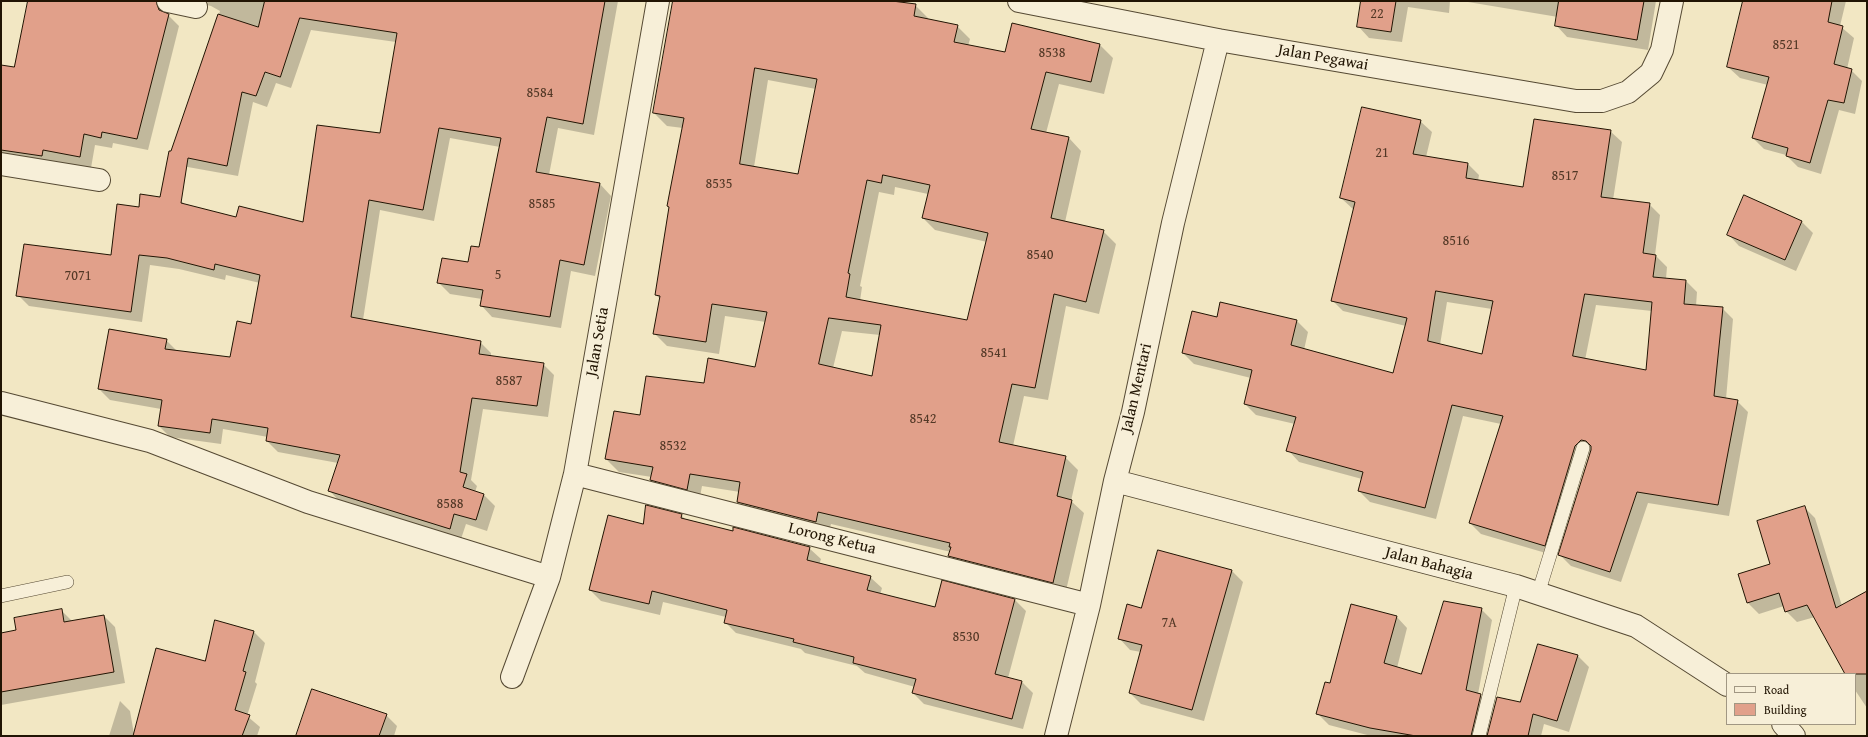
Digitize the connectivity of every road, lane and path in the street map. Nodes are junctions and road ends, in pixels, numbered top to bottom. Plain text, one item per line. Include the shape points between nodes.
1 (168, 1) edge
2 (658, 1) edge
3 (1019, 1) edge
4 (1672, 1) edge
5 (196, 7) dead end
6 (1218, 40) junction
7 (1, 164) edge
8 (99, 180) dead end
9 (1, 403) edge
10 (1583, 448) dead end
11 (575, 474) junction
12 (1115, 481) junction
13 (549, 577) junction
14 (67, 582) dead end
15 (1516, 586) junction
16 (1538, 594) junction
17 (1, 596) edge
18 (1089, 605) junction
19 (512, 677) dead end
20 (1726, 684) edge
21 (1784, 725) edge
22 (1056, 736) edge
23 (1479, 736) edge
24 (1794, 736) edge

1 - 5 street
2 - 11 street, Jalan Setia
3 - 6 street, Jalan Pegawai
4 - 6 street, Jalan Pegawai via 1662,50 1651,73 1628,92 1602,101 1576,101
6 - 12 street, Jalan Mentari via 1173,223 1133,412
7 - 8 street
9 - 13 street via 150,440 308,502
10 - 16 lane
11 - 13 street, Jalan Setia
11 - 18 street, Lorong Ketua
12 - 15 street, Jalan Bahagia
12 - 18 street, Jalan Mentari
13 - 19 street, Jalan Setia
14 - 17 lane
15 - 16 street, Jalan Bahagia
15 - 23 lane
16 - 20 street, Jalan Bahagia via 1636,626
18 - 22 street, Jalan Mentari
21 - 24 street

